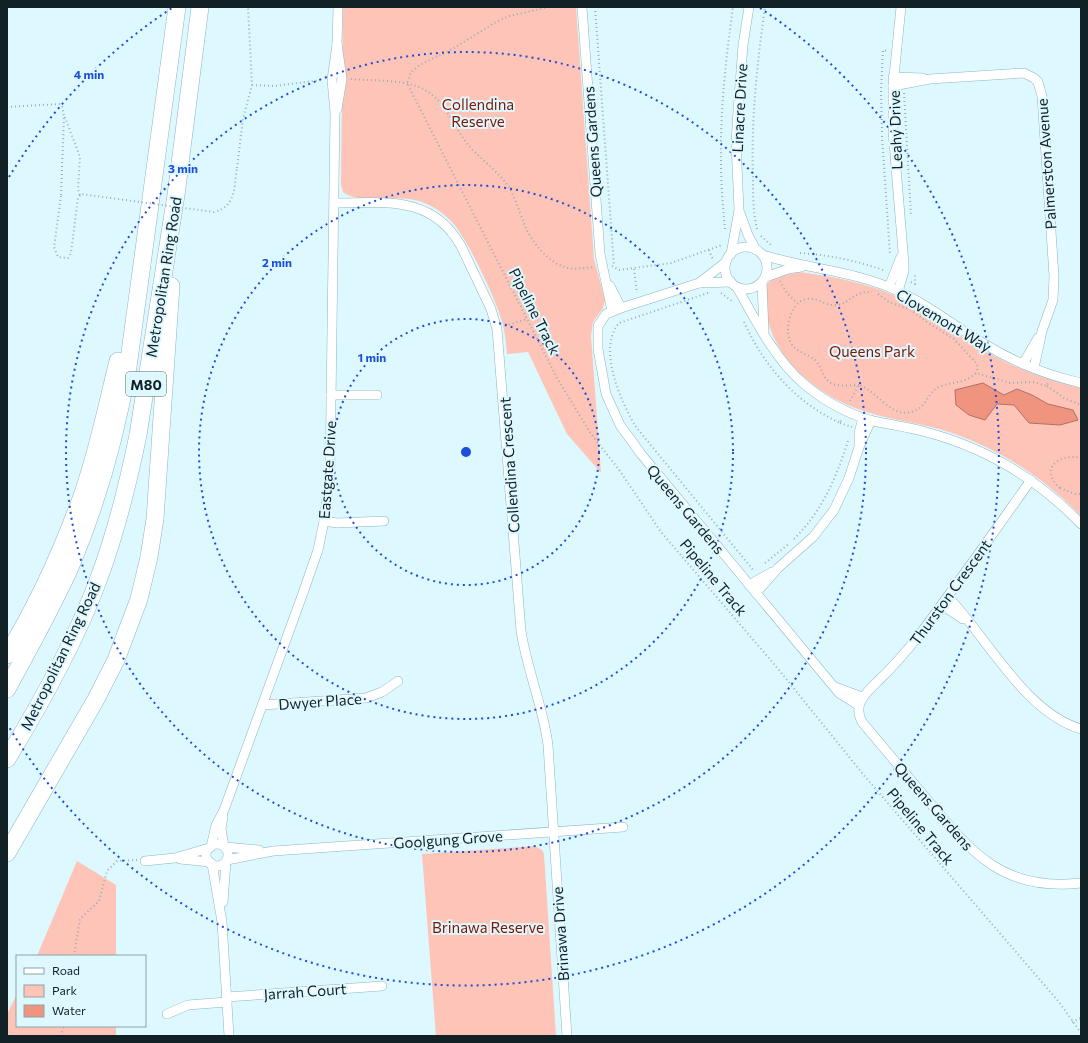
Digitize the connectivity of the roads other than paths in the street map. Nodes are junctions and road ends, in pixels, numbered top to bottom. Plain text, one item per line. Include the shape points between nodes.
1 (177, 7) edge
2 (200, 7) edge
3 (338, 7) edge
4 (582, 7) edge
5 (749, 7) edge
6 (901, 7) edge
7 (337, 44) junction
8 (930, 79) junction
9 (893, 81) junction
10 (336, 113) junction
11 (176, 195) junction
12 (334, 203) junction
13 (739, 210) junction
14 (760, 252) junction
15 (729, 258) junction
16 (805, 266) junction
17 (141, 273) junction
18 (895, 275) junction
19 (764, 280) junction
20 (699, 283) junction
21 (734, 285) junction
22 (889, 287) junction
23 (898, 291) junction
24 (617, 309) junction
25 (1042, 331) junction
26 (764, 332) junction
27 (1023, 364) junction
28 (1034, 368) junction
29 (1081, 383) edge
30 (331, 394) junction
31 (376, 394) dead end
32 (867, 419) junction
33 (1032, 480) junction
34 (324, 520) junction
35 (384, 521) dead end
36 (1081, 524) edge
37 (778, 568) junction
38 (749, 585) junction
39 (756, 593) junction
40 (945, 601) junction
41 (7, 655) edge
42 (398, 681) dead end
43 (7, 689) edge
44 (860, 701) junction
45 (263, 705) junction
46 (1081, 728) edge
47 (7, 759) edge
48 (224, 810) junction
49 (623, 827) dead end
50 (554, 832) junction
51 (210, 847) junction
52 (224, 847) junction
53 (273, 851) junction
54 (7, 853) edge
55 (175, 858) junction
56 (145, 861) road end
57 (226, 861) junction
58 (211, 863) junction
59 (1081, 883) edge
60 (222, 922) junction
61 (382, 986) dead end
62 (227, 999) junction
63 (167, 1014) dead end
64 (229, 1036) edge
65 (567, 1036) edge

1 - 17 highway, Metropolitan Ring Road / M80
2 - 11 highway, Metropolitan Ring Road / M80
3 - 7 street
4 - 24 street, Queens Gardens via 602,266
5 - 13 street, Linacre Drive via 743,45 736,143
6 - 9 street, Leahy Drive
7 - 10 street, Eastgate Drive via 332,80
7 - 10 street, Eastgate Drive via 342,79
8 - 9 street, Palmerston Avenue
8 - 9 street, Palmerston Avenue via 905,84
8 - 25 street, Palmerston Avenue via 1024,73 1034,78 1040,88 1054,276 1052,300
9 - 18 street, Leahy Drive via 893,131 902,254
10 - 12 street, Eastgate Drive
11 - 47 highway, Metropolitan Ring Road / M80 via 138,435 120,512 98,579 82,617
11 - 54 highway via 157,497 145,578 130,625 106,682
12 - 30 street, Eastgate Drive
12 - 50 street, Collendina Crescent via 404,205 419,208 439,219 454,234 461,246 491,309 497,329 519,611 524,650 546,727
13 - 14 street, Linacre Drive via 748,235
13 - 15 street, Linacre Drive
14 - 15 street via 743,247
14 - 16 street, Clovemont Way
14 - 19 street via 767,266
15 - 20 street
15 - 21 street via 725,269
16 - 19 street, Clovemont Way via 788,269
16 - 22 street, Clovemont Way via 855,276
17 - 41 highway, M80 via 84,492 48,579
17 - 43 highway, Metropolitan Ring Road via 121,409 99,488 68,571
18 - 22 street, Leahy Drive
18 - 23 street, Leahy Drive
19 - 21 street via 750,289
19 - 26 street
20 - 21 street
20 - 24 street
21 - 26 street
22 - 23 street, Clovemont Way
23 - 27 street, Clovemont Way via 935,311 982,343
24 - 38 street, Queens Gardens via 602,319 597,334 600,366 612,409 641,454
25 - 27 street, Palmerston Avenue
25 - 28 street, Palmerston Avenue
26 - 32 street via 779,357 802,383 829,402
27 - 28 street, Clovemont Way
28 - 29 street, Clovemont Way
30 - 31 street
30 - 34 street, Eastgate Drive via 330,474
32 - 33 street via 926,432 966,445
32 - 37 street via 849,478 834,510 813,537
33 - 36 street
33 - 40 street, Thurston Crescent
34 - 35 street via 337,523
34 - 45 street, Eastgate Drive via 318,550
37 - 38 street
37 - 39 street
38 - 39 street, Queens Gardens
39 - 44 street, Queens Gardens via 834,686
40 - 44 street, Thurston Crescent via 906,652
40 - 46 street via 971,624 1043,708 1063,722
42 - 45 street, Dwyer Place via 382,692 366,698
44 - 59 street, Queens Gardens via 862,722 973,852 995,868 1020,878 1046,884
45 - 48 street, Eastgate Drive
48 - 51 street, Eastgate Drive via 216,825
48 - 52 street, Eastgate Drive via 221,829
49 - 50 street, Goolgung Grove
50 - 53 street, Goolgung Grove
50 - 65 street, Brinawa Drive
51 - 52 street via 218,844
51 - 55 street
51 - 58 street via 207,854
52 - 53 street, Goolgung Grove
52 - 57 street via 228,853
53 - 57 street, Goolgung Grove
55 - 56 street
55 - 58 street
57 - 58 street via 218,866
57 - 60 street
58 - 60 street
60 - 62 street
61 - 62 street, Jarrah Court
62 - 63 street, Jarrah Court via 188,1005
62 - 64 street

